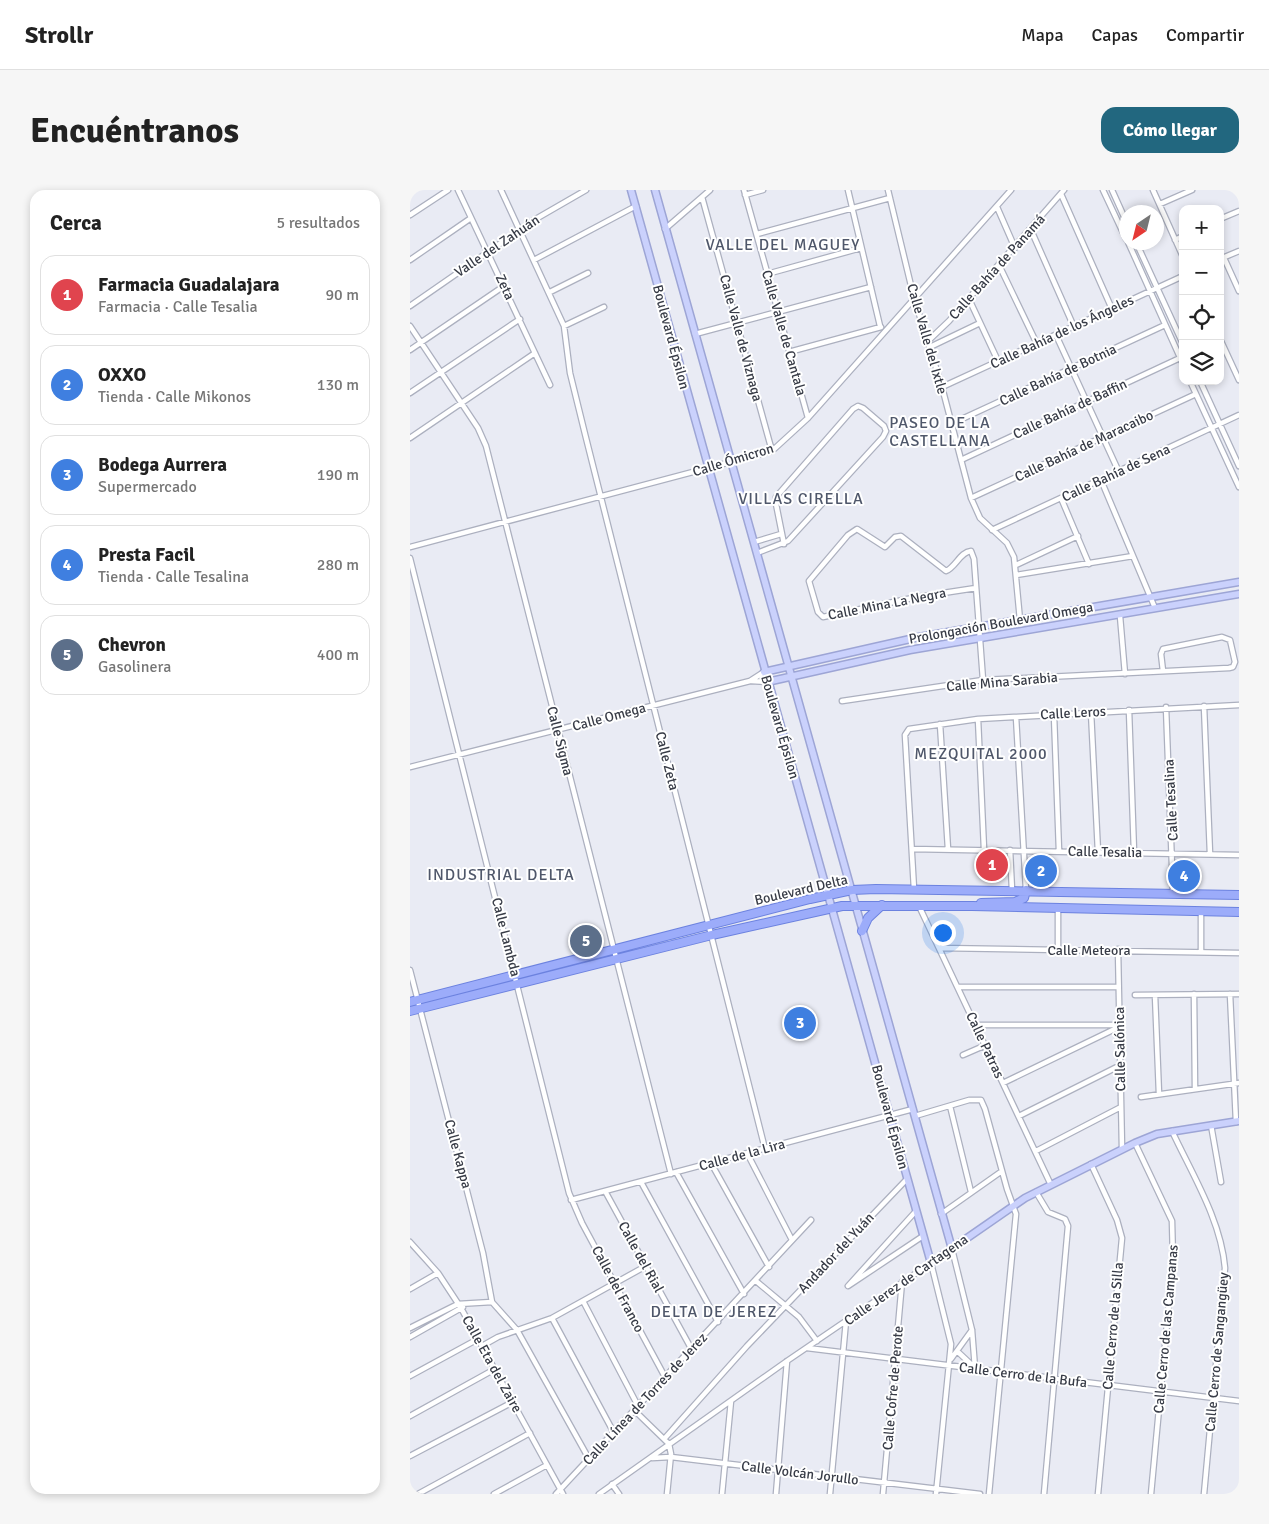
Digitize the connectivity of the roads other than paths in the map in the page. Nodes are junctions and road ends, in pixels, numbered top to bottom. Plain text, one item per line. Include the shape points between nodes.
1 (448, 190) edge
2 (458, 190) edge
3 (501, 190) edge
4 (586, 190) edge
5 (631, 190) edge
6 (655, 190) edge
7 (710, 190) edge
8 (763, 190) edge
9 (848, 190) edge
10 (888, 190) edge
11 (1011, 190) edge
12 (1103, 190) edge
13 (1112, 190) edge
14 (1153, 190) edge
15 (1192, 190) edge
16 (1063, 192) edge
17 (744, 193) edge
18 (702, 197) junction
19 (890, 198) junction
20 (1160, 204) junction
21 (636, 206) junction
22 (1119, 206) edge
23 (997, 207) junction
24 (852, 208) junction
25 (1239, 210) edge
26 (410, 216) edge
27 (1224, 217) edge
28 (472, 218) junction
29 (1119, 224) edge
30 (666, 229) junction
31 (520, 230) junction
32 (1031, 230) junction
33 (757, 234) junction
34 (1179, 238) edge
35 (1175, 240) junction
36 (862, 248) junction
37 (1015, 248) junction
38 (1131, 250) edge
39 (1140, 250) edge
40 (1180, 250) edge
41 (488, 251) junction
42 (1239, 251) edge
43 (1224, 257) edge
44 (410, 260) edge
45 (534, 260) junction
46 (1224, 262) edge
47 (999, 265) junction
48 (588, 273) dead end
49 (767, 274) junction
50 (1179, 278) edge
51 (504, 286) junction
52 (871, 287) junction
53 (1158, 289) junction
54 (1239, 291) edge
55 (550, 292) junction
56 (1151, 292) junction
57 (914, 298) junction
58 (969, 299) junction
59 (410, 306) edge
60 (604, 307) dead end
61 (1112, 309) junction
62 (777, 312) junction
63 (520, 319) junction
64 (738, 323) junction
65 (980, 323) junction
66 (1165, 325) junction
67 (410, 326) edge
68 (564, 326) junction
69 (880, 326) junction
70 (1074, 326) junction
71 (887, 330) junction
72 (695, 334) junction
73 (1056, 335) junction
74 (1181, 340) edge
75 (1220, 340) edge
76 (928, 341) junction
77 (421, 342) junction
78 (1037, 344) junction
79 (930, 347) junction
80 (410, 350) edge
81 (535, 352) junction
82 (788, 352) junction
83 (1179, 356) edge
84 (1179, 358) edge
85 (998, 361) junction
86 (1071, 369) junction
87 (441, 372) junction
88 (1239, 380) edge
89 (550, 385) dead end
90 (1192, 385) edge
91 (1202, 385) edge
92 (942, 387) junction
93 (410, 393) edge
94 (1196, 394) junction
95 (461, 402) junction
96 (1086, 403) junction
97 (1239, 416) edge
98 (808, 418) junction
99 (951, 424) junction
100 (1220, 424) junction
101 (1212, 428) junction
102 (410, 438) edge
103 (1103, 438) junction
104 (772, 451) junction
105 (961, 460) junction
106 (732, 461) junction
107 (1239, 466) edge
108 (708, 469) junction
109 (1118, 470) junction
110 (1101, 480) junction
111 (1239, 487) edge
112 (600, 495) junction
113 (971, 498) junction
114 (1061, 498) junction
115 (504, 522) junction
116 (992, 530) junction
117 (782, 534) junction
118 (1078, 536) junction
119 (754, 542) junction
120 (784, 544) junction
121 (410, 547) edge
122 (757, 553) junction
123 (1133, 556) junction
124 (410, 558) edge
125 (1089, 564) junction
126 (1016, 565) junction
127 (1016, 575) junction
128 (1239, 582) edge
129 (976, 588) junction
130 (1239, 594) edge
131 (1152, 598) junction
132 (1156, 608) junction
133 (1120, 616) junction
134 (1020, 620) junction
135 (980, 627) junction
136 (980, 639) junction
137 (787, 667) junction
138 (1163, 671) junction
139 (764, 672) junction
140 (1125, 674) junction
141 (790, 678) junction
142 (750, 680) junction
143 (983, 680) junction
144 (768, 682) junction
145 (842, 701) dead end
146 (653, 705) junction
147 (1239, 705) edge
148 (1204, 706) junction
149 (1166, 708) junction
150 (1129, 710) junction
151 (1091, 712) junction
152 (1054, 715) junction
153 (1016, 716) junction
154 (978, 719) junction
155 (940, 724) junction
156 (557, 730) junction
157 (460, 754) junction
158 (410, 767) edge
159 (912, 849) junction
160 (948, 849) junction
161 (984, 849) junction
162 (1010, 850) junction
163 (1025, 851) junction
164 (1059, 851) junction
165 (1098, 852) junction
166 (1134, 852) junction
167 (1173, 853) junction
168 (1210, 854) junction
169 (1239, 855) edge
170 (914, 889) junction
171 (852, 890) junction
172 (1012, 890) junction
173 (1026, 890) junction
174 (1173, 893) junction
175 (827, 894) junction
176 (1239, 895) edge
177 (856, 905) junction
178 (882, 905) junction
179 (919, 906) junction
180 (972, 906) junction
181 (831, 908) junction
182 (1058, 909) junction
183 (1201, 912) junction
184 (1239, 912) edge
185 (710, 925) junction
186 (862, 931) junction
187 (712, 935) junction
188 (939, 948) junction
189 (1118, 949) junction
190 (613, 950) junction
191 (1058, 950) junction
192 (1201, 952) junction
193 (1239, 953) edge
194 (615, 959) junction
195 (410, 970) edge
196 (515, 975) junction
197 (518, 984) junction
198 (958, 987) junction
199 (1118, 987) junction
200 (1194, 994) junction
201 (1230, 994) junction
202 (1239, 994) edge
203 (1135, 995) dead end
204 (1155, 995) junction
205 (414, 1001) edge
206 (420, 1008) junction
207 (410, 1011) edge
208 (976, 1024) junction
209 (1119, 1026) junction
210 (986, 1045) junction
211 (963, 1055) dead end
212 (1119, 1066) junction
213 (1239, 1082) edge
214 (1003, 1083) junction
215 (1233, 1083) junction
216 (1195, 1089) junction
217 (1159, 1094) junction
218 (1141, 1097) dead end
219 (950, 1106) junction
220 (1121, 1107) junction
221 (913, 1108) junction
222 (890, 1116) junction
223 (915, 1116) junction
224 (1019, 1116) junction
225 (1237, 1121) edge
226 (1210, 1125) junction
227 (1172, 1131) junction
228 (1135, 1143) junction
229 (766, 1149) junction
230 (1122, 1149) junction
231 (1036, 1151) junction
232 (747, 1153) junction
233 (711, 1163) junction
234 (1091, 1164) junction
235 (1002, 1171) junction
236 (673, 1173) junction
237 (907, 1179) junction
238 (641, 1182) junction
239 (1221, 1182) dead end
240 (1051, 1185) junction
241 (605, 1191) junction
242 (972, 1192) junction
243 (1036, 1192) junction
244 (571, 1200) junction
245 (1014, 1206) junction
246 (916, 1211) junction
247 (941, 1214) junction
248 (811, 1220) dead end
249 (923, 1236) junction
250 (792, 1240) junction
251 (410, 1242) edge
252 (412, 1248) edge
253 (952, 1249) junction
254 (931, 1263) junction
255 (646, 1266) junction
256 (769, 1267) junction
257 (438, 1273) junction
258 (756, 1281) junction
259 (902, 1282) junction
260 (614, 1284) junction
261 (410, 1289) edge
262 (744, 1294) junction
263 (583, 1301) junction
264 (492, 1302) junction
265 (460, 1306) junction
266 (786, 1306) junction
267 (552, 1318) junction
268 (846, 1321) junction
269 (718, 1322) junction
270 (410, 1328) edge
271 (517, 1330) junction
272 (972, 1330) junction
273 (410, 1337) edge
274 (478, 1339) junction
275 (817, 1341) junction
276 (482, 1346) junction
277 (807, 1348) junction
278 (692, 1350) junction
279 (844, 1352) junction
280 (958, 1352) junction
281 (895, 1359) junction
282 (951, 1359) junction
283 (787, 1361) junction
284 (948, 1366) junction
285 (975, 1368) junction
286 (495, 1370) junction
287 (1001, 1373) junction
288 (410, 1376) edge
289 (665, 1378) junction
290 (1055, 1380) junction
291 (1108, 1385) junction
292 (1160, 1392) junction
293 (1213, 1398) junction
294 (1239, 1401) edge
295 (513, 1402) junction
296 (731, 1402) junction
297 (638, 1406) junction
298 (634, 1410) junction
299 (410, 1416) edge
300 (530, 1433) junction
301 (614, 1433) junction
302 (665, 1438) junction
303 (670, 1444) junction
304 (410, 1456) edge
305 (671, 1457) junction
306 (649, 1458) junction
307 (589, 1459) junction
308 (724, 1463) junction
309 (547, 1465) junction
310 (778, 1471) junction
311 (832, 1477) junction
312 (884, 1483) junction
313 (612, 1484) junction
314 (560, 1489) junction
315 (936, 1492) edge
316 (418, 1494) edge
317 (494, 1494) edge
318 (556, 1494) edge
319 (563, 1494) edge
320 (599, 1494) edge
321 (618, 1494) edge
322 (667, 1494) edge
323 (722, 1494) edge
324 (776, 1494) edge
325 (830, 1494) edge
326 (883, 1494) edge
327 (980, 1494) edge
328 (989, 1494) edge
329 (1044, 1494) edge
330 (1098, 1494) edge
331 (1151, 1494) edge
332 (1204, 1494) edge

1 - 26 street
2 - 28 street, Zeta
3 - 31 street, Calle Zeta
4 - 31 street, Valle del Zahuán
5 - 21 street, Boulevard Épsilon
6 - 30 street, Boulevard Épsilon
7 - 18 street
8 - 17 street
9 - 24 street
10 - 19 street, Calle Valle del Ixtle
11 - 23 street, Calle Ómicron
12 - 29 street
13 - 22 street
14 - 20 street
15 - 20 street
16 - 32 street, Calle Bahía de Panamá
16 - 61 street
17 - 33 street, Calle Valle de Cantala
18 - 30 street
18 - 64 street, Calle Valle de Viznaga
19 - 24 street
19 - 57 street, Calle Valle del Ixtle
20 - 35 street
21 - 45 street
21 - 108 street, Boulevard Épsilon
23 - 37 street
23 - 57 street, Calle Ómicron
24 - 33 street
24 - 36 street
25 - 27 street
28 - 41 street, Zeta
28 - 44 street
30 - 72 street, Boulevard Épsilon
31 - 41 street, Valle del Zahuán
31 - 45 street, Calle Zeta
32 - 37 street, Calle Bahía de Panamá
32 - 70 street
33 - 49 street, Calle Valle de Cantala
34 - 35 street
35 - 40 street
36 - 49 street
36 - 52 street
37 - 47 street, Calle Bahía de Panamá
38 - 56 street
39 - 53 street
41 - 51 street, Zeta
41 - 59 street, Valle del Zahuán
42 - 43 street
45 - 55 street, Calle Zeta
46 - 54 street
47 - 58 street, Calle Bahía de Panamá
47 - 78 street
48 - 55 street
49 - 62 street, Calle Valle de Cantala
50 - 53 street, Calle Bahía de los Ángeles
51 - 63 street, Zeta
51 - 77 street
52 - 62 street
52 - 69 street
53 - 56 street, Calle Bahía de los Ángeles
53 - 74 street
55 - 68 street, Calle Zeta
56 - 61 street, Calle Bahía de los Ángeles
56 - 66 street
57 - 71 street, Calle Ómicron
57 - 76 street, Calle Valle del Ixtle
58 - 65 street
58 - 76 street, Calle Bahía de Panamá
60 - 68 street
61 - 70 street, Calle Bahía de los Ángeles
62 - 64 street
62 - 82 street, Calle Valle de Cantala
63 - 81 street, Zeta
63 - 87 street
64 - 72 street
64 - 104 street, Calle Valle de Viznaga
65 - 79 street, Calle Bahía de Panamá
65 - 85 street
66 - 83 street
66 - 86 street, Calle Bahía de Botnia
67 - 77 street, Calle Sigma
68 - 112 street, Calle Zeta via 570,373
69 - 71 street
69 - 82 street
70 - 73 street, Calle Bahía de los Ángeles
71 - 98 street, Calle Ómicron
72 - 106 street, Boulevard Épsilon
73 - 78 street, Calle Bahía de los Ángeles
73 - 86 street
75 - 88 street
76 - 79 street, Calle Valle del Ixtle
77 - 80 street
77 - 87 street, Calle Sigma
78 - 85 street, Calle Bahía de los Ángeles
79 - 92 street, Calle Valle del Ixtle
81 - 89 street, Zeta
81 - 95 street
82 - 98 street, Calle Valle de Cantala
84 - 96 street, Calle Bahía de Baffin
85 - 92 street, Calle Bahía de los Ángeles
86 - 96 street
86 - 99 street, Calle Bahía de Botnia
87 - 93 street
87 - 95 street, Calle Sigma
90 - 94 street
91 - 100 street
92 - 99 street, Calle Valle del Ixtle
94 - 101 street
94 - 103 street, Calle Bahía de Maracaibo
95 - 102 street
95 - 115 street, Calle Sigma via 483,437
96 - 103 street
96 - 105 street, Calle Bahía de Baffin
97 - 100 street, Calle Bahía de Sena
98 - 104 street, Calle Ómicron
99 - 105 street, Calle Valle del Ixtle
100 - 101 street, Calle Bahía de Sena
100 - 107 street
101 - 109 street, Calle Bahía de Sena
101 - 111 street
103 - 109 street
103 - 113 street, Calle Bahía de Maracaibo
104 - 106 street, Calle Ómicron
105 - 113 street, Calle Valle del Ixtle
106 - 108 street, Calle Ómicron
106 - 119 street, Boulevard Épsilon
108 - 112 street, Calle Ómicron
108 - 139 street, Boulevard Épsilon
109 - 110 street, Calle Bahía de Sena
110 - 114 street, Calle Bahía de Sena
110 - 123 street
112 - 115 street, Calle Ómicron
112 - 146 street, Calle Zeta
113 - 116 street, Calle Valle del Ixtle via 980,518
114 - 116 street, Calle Bahía de Sena
114 - 118 street
115 - 121 street, Calle Ómicron
115 - 156 street, Calle Sigma
116 - 126 street, Calle Valle del Ixtle via 1011,549
117 - 119 street
117 - 120 street
117 - 120 street via 776,504 778,494 853,410 858,406 863,408 884,426 885,434
118 - 125 street
118 - 126 street
119 - 122 street, Boulevard Épsilon
120 - 122 street
122 - 137 street, Boulevard Épsilon
123 - 125 street
123 - 131 street
124 - 157 street, Calle Lambda
125 - 127 street
126 - 127 street, Calle Valle del Ixtle
127 - 134 street, Calle Valle del Ixtle
128 - 131 street, Prolongación Boulevard Omega
129 - 129 street, Calle Mina La Negra via 971,551 964,553 946,571 901,536 895,537 885,548 857,529 848,534 809,581 818,612 823,617
129 - 135 street, Calle Mina La Negra
130 - 132 street, Prolongación Boulevard Omega
131 - 132 street
131 - 134 street, Prolongación Boulevard Omega
132 - 133 street, Prolongación Boulevard Omega
133 - 136 street, Prolongación Boulevard Omega
133 - 140 street
134 - 135 street, Prolongación Boulevard Omega
135 - 136 street, Calle Mina La Negra
135 - 137 street, Prolongación Boulevard Omega via 869,647
136 - 141 street, Prolongación Boulevard Omega via 901,652
136 - 143 street, Calle Mina La Negra
137 - 139 street, Prolongación Boulevard Omega
137 - 141 street, Boulevard Épsilon
138 - 138 street, Calle Mina Sarabia via 1231,668 1235,662 1230,640 1222,637 1163,649
138 - 140 street, Calle Mina Sarabia
139 - 142 street, Calle Omega
139 - 144 street, Boulevard Épsilon
140 - 143 street, Calle Mina Sarabia
141 - 144 street, Prolongación Boulevard Omega
141 - 171 street, Boulevard Épsilon
142 - 144 street, Calle Omega
142 - 146 street, Calle Omega
143 - 145 street, Calle Mina Sarabia
144 - 175 street, Boulevard Épsilon
146 - 156 street, Calle Omega
146 - 185 street, Calle Zeta
147 - 148 street, Calle Leros
148 - 149 street, Calle Leros
148 - 168 street
149 - 150 street, Calle Leros
149 - 167 street, Calle Tesalina
150 - 151 street, Calle Leros
150 - 166 street
151 - 152 street, Calle Leros
151 - 165 street
152 - 153 street, Calle Leros
152 - 164 street
153 - 154 street, Calle Leros
153 - 163 street
154 - 155 street, Calle Leros
154 - 161 street
155 - 159 street, Calle Leros via 907,730 905,735
155 - 160 street
156 - 157 street, Calle Omega
156 - 190 street, Calle Sigma
157 - 158 street, Calle Omega
157 - 196 street, Calle Lambda
159 - 160 street, Calle Tesalia
159 - 170 street
160 - 161 street, Calle Tesalia
161 - 162 street, Calle Tesalia
162 - 163 street, Calle Tesalia
162 - 172 street
163 - 164 street, Calle Tesalia
163 - 173 street
164 - 165 street, Calle Tesalia
165 - 166 street, Calle Tesalia
166 - 167 street, Calle Tesalia
167 - 168 street, Calle Tesalia
167 - 174 street, Calle Tesalina
168 - 169 street, Calle Tesalia
170 - 171 main road, Boulevard Delta
170 - 172 main road, Boulevard Delta
171 - 175 main road, Boulevard Delta
171 - 177 street, Boulevard Épsilon
172 - 173 main road, Boulevard Delta
173 - 174 main road, Boulevard Delta
173 - 180 main road via 1020,900
174 - 176 main road, Boulevard Delta
175 - 181 street, Boulevard Épsilon
175 - 185 main road, Boulevard Delta
177 - 178 main road, Boulevard Delta
177 - 181 main road, Boulevard Delta
177 - 186 street, Boulevard Épsilon
178 - 179 main road, Boulevard Delta
178 - 186 main road via 868,918
179 - 180 main road, Boulevard Delta
179 - 188 street, Calle Patras
180 - 182 main road, Boulevard Delta
181 - 187 main road, Boulevard Delta
181 - 222 street, Boulevard Épsilon
182 - 183 main road, Boulevard Delta
182 - 191 street
183 - 184 main road, Boulevard Delta
183 - 192 street
185 - 187 street, Calle Zeta
185 - 190 main road, Boulevard Delta
186 - 221 street, Boulevard Épsilon
187 - 194 main road, Boulevard Delta
187 - 229 street, Calle Zeta
188 - 191 street, Calle Meteora
188 - 198 street, Calle Patras
189 - 191 street, Calle Meteora
189 - 192 street, Calle Meteora
189 - 199 street, Calle Salónica
190 - 194 street, Calle Sigma
190 - 196 main road, Boulevard Delta
192 - 193 street, Calle Meteora
194 - 197 main road, Boulevard Delta
194 - 236 street, Calle Sigma
195 - 205 street, Calle Kappa
196 - 197 street, Calle Lambda
196 - 205 main road, Boulevard Delta
197 - 206 main road, Boulevard Delta
197 - 244 street, Calle Lambda
198 - 199 street
198 - 208 street, Calle Patras
199 - 209 street, Calle Salónica
200 - 201 street
200 - 204 street
200 - 216 street
201 - 202 street
201 - 215 street
203 - 204 street
204 - 217 street
205 - 206 street, Calle Kappa
206 - 207 main road, Boulevard Delta
206 - 264 street, Calle Kappa via 484,1253
208 - 209 street
208 - 210 street, Calle Patras
209 - 212 street, Calle Salónica
209 - 214 street
210 - 211 street
210 - 214 street, Calle Patras
212 - 220 street, Calle Salónica
212 - 224 street
213 - 215 street
214 - 224 street, Calle Patras
215 - 216 street
215 - 225 street
216 - 217 street
217 - 218 street
219 - 223 street
219 - 235 street via 981,1100
219 - 242 street
220 - 230 street, Calle Salónica
220 - 231 street
221 - 222 street, Calle de la Lira
221 - 223 street, Boulevard Épsilon
222 - 229 street, Calle de la Lira
222 - 237 street, Boulevard Épsilon
223 - 247 street, Boulevard Épsilon
224 - 231 street, Calle Patras
225 - 226 street, Calle Jerez de Cartagena
226 - 227 street, Calle Jerez de Cartagena
226 - 239 street
227 - 228 street, Calle Jerez de Cartagena
227 - 293 street, Calle Cerro de Sangangüey via 1216,1227 1224,1255 1225,1287
228 - 230 street, Calle Jerez de Cartagena
228 - 292 street, Calle Cerro de las Campanas via 1167,1208 1174,1232
229 - 232 street, Calle de la Lira
230 - 234 street, Calle Jerez de Cartagena
231 - 240 street, Calle Patras
232 - 233 street, Calle de la Lira
232 - 250 street
233 - 236 street, Calle de la Lira
233 - 256 street
234 - 240 street, Calle Jerez de Cartagena
234 - 291 street, Calle Cerro de la Silla via 1122,1238
235 - 242 street
235 - 245 street
236 - 238 street, Calle de la Lira
236 - 262 street, Calle Sigma
237 - 246 street, Boulevard Épsilon
237 - 266 street, Andador del Yuán
238 - 241 street, Calle de la Lira
238 - 269 street
240 - 243 street, Calle Jerez de Cartagena
241 - 244 street, Calle de la Lira
241 - 255 street, Calle del Rial
242 - 247 street
243 - 245 street, Calle Jerez de Cartagena
243 - 290 street via 1048,1212 1065,1219 1068,1226
244 - 260 street, Calle del Franco
245 - 253 street, Calle Jerez de Cartagena
245 - 287 street via 1016,1219
246 - 249 street, Boulevard Épsilon
246 - 249 street via 848,1286
247 - 253 street, Boulevard Épsilon
248 - 250 street, Calle Línea de Torres de Jerez
249 - 254 street, Boulevard Épsilon
250 - 256 street, Calle Línea de Torres de Jerez
251 - 252 street, Calle Eta del Zaire
252 - 257 street, Calle Eta del Zaire
253 - 254 street, Calle Jerez de Cartagena
253 - 272 street
254 - 259 street, Calle Jerez de Cartagena
254 - 282 street via 949,1333
255 - 260 street
255 - 278 street, Calle del Rial
256 - 258 street, Calle Línea de Torres de Jerez
257 - 261 street
257 - 265 street, Calle Eta del Zaire
258 - 262 street, Calle Línea de Torres de Jerez
258 - 266 street
259 - 268 street, Calle Jerez de Cartagena
259 - 281 street, Calle Cofre de Perote
260 - 263 street
260 - 289 street, Calle del Franco
262 - 269 street, Calle Línea de Torres de Jerez
263 - 267 street
263 - 297 street
264 - 265 street
264 - 271 street
265 - 270 street
265 - 273 street
265 - 274 street, Calle Eta del Zaire
266 - 275 street
266 - 302 street, Andador del Yuán
267 - 271 street
267 - 301 street
268 - 275 street, Calle Jerez de Cartagena
268 - 279 street
269 - 278 street, Calle Línea de Torres de Jerez
271 - 276 street
271 - 307 street
272 - 280 street
272 - 285 street
274 - 276 street, Calle Eta del Zaire
274 - 288 street
275 - 277 street, Calle Jerez de Cartagena
276 - 286 street, Calle Eta del Zaire
277 - 279 street, Calle Cerro de la Bufa
277 - 283 street, Calle Jerez de Cartagena
278 - 289 street, Calle Línea de Torres de Jerez
279 - 281 street, Calle Cerro de la Bufa
279 - 311 street
280 - 282 street
280 - 285 street
281 - 284 street, Calle Cerro de la Bufa
281 - 312 street, Calle Cofre de Perote
282 - 284 street
283 - 296 street, Calle Jerez de Cartagena
283 - 310 street
284 - 285 street, Calle Cerro de la Bufa
284 - 315 street
285 - 287 street, Calle Cerro de la Bufa
286 - 295 street, Calle Eta del Zaire
286 - 299 street
287 - 290 street, Calle Cerro de la Bufa
287 - 328 street
289 - 297 street, Calle Línea de Torres de Jerez
290 - 291 street, Calle Cerro de la Bufa
290 - 329 street
291 - 292 street, Calle Cerro de la Bufa
291 - 330 street, Calle Cerro de la Silla
292 - 293 street, Calle Cerro de la Bufa
292 - 331 street, Calle Cerro de las Campanas
293 - 294 street, Calle Cerro de la Bufa
293 - 332 street, Calle Cerro de Sangangüey
295 - 300 street, Calle Eta del Zaire
295 - 304 street
296 - 303 street, Calle Jerez de Cartagena
296 - 308 street
297 - 298 street, Calle Línea de Torres de Jerez
298 - 301 street, Calle Línea de Torres de Jerez
298 - 302 street
300 - 309 street, Calle Eta del Zaire
300 - 316 street
301 - 307 street, Calle Línea de Torres de Jerez
302 - 303 street
303 - 305 street
303 - 306 street, Calle Jerez de Cartagena
305 - 306 street, Calle Volcán Jorullo
305 - 308 street, Calle Volcán Jorullo
305 - 322 street
306 - 313 street, Calle Jerez de Cartagena
307 - 314 street, Calle Línea de Torres de Jerez
308 - 310 street, Calle Volcán Jorullo
308 - 323 street
309 - 314 street, Calle Eta del Zaire
309 - 317 street
310 - 311 street, Calle Volcán Jorullo
310 - 324 street
311 - 312 street, Calle Volcán Jorullo
311 - 325 street
312 - 315 street, Calle Volcán Jorullo
312 - 326 street, Calle Cofre de Perote
313 - 320 street, Calle Jerez de Cartagena
313 - 321 street
314 - 318 street, Calle Línea de Torres de Jerez
314 - 319 street, Calle Eta del Zaire
315 - 327 street, Calle Volcán Jorullo

